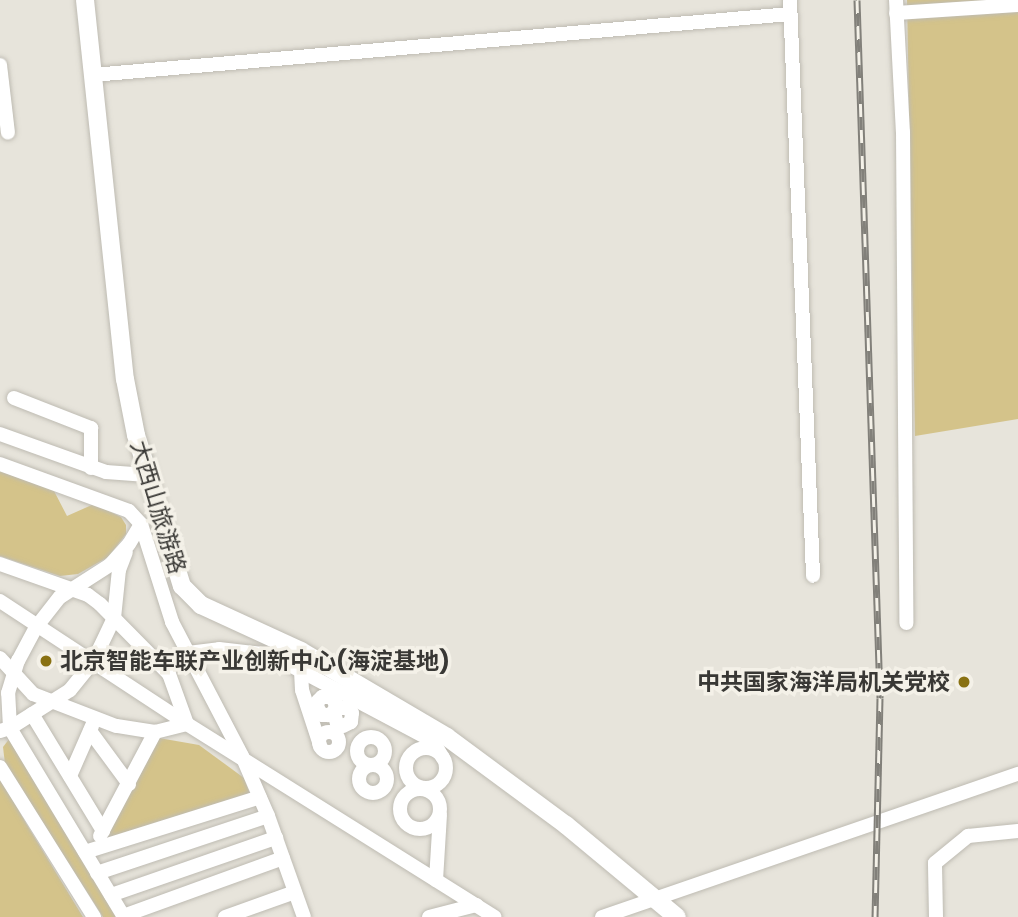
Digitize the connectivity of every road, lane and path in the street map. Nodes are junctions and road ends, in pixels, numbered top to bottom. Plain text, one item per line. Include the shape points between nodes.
1 (85, 0) edge
2 (1018, 5) edge
3 (790, 7) edge
4 (896, 7) edge
5 (0, 65) edge
6 (93, 75) junction
7 (8, 133) dead end
8 (13, 398) dead end
9 (0, 434) edge
10 (0, 464) edge
11 (91, 468) junction
12 (147, 475) junction
13 (141, 524) junction
14 (129, 544) junction
15 (0, 564) edge
16 (813, 576) dead end
17 (72, 590) junction
18 (0, 601) edge
19 (114, 618) junction
20 (906, 622) dead end
21 (37, 626) junction
22 (188, 653) junction
23 (0, 658) edge
24 (93, 662) junction
25 (301, 671) junction
26 (15, 672) junction
27 (328, 685) junction
28 (52, 702) junction
29 (376, 711) junction
30 (334, 712) dead end
31 (32, 714) junction
32 (187, 724) junction
33 (92, 725) junction
34 (5, 730) edge
35 (155, 732) junction
36 (361, 742) junction
37 (320, 745) dead end
38 (242, 756) junction
39 (443, 758) junction
40 (0, 767) edge
41 (1018, 774) edge
42 (70, 776) junction
43 (129, 784) junction
44 (423, 788) junction
45 (260, 797) junction
46 (89, 807) junction
47 (114, 810) junction
48 (440, 813) junction
49 (268, 816) junction
50 (103, 831) junction
51 (1018, 831) edge
52 (276, 838) junction
53 (89, 851) junction
54 (283, 858) junction
55 (97, 873) junction
56 (436, 880) junction
57 (295, 892) junction
58 (111, 895) junction
59 (656, 897) junction
60 (476, 905) junction
61 (124, 916) edge
62 (300, 916) edge
63 (94, 917) edge
64 (225, 917) edge
65 (429, 917) edge
66 (495, 917) edge
67 (602, 917) edge
68 (677, 917) edge
69 (936, 917) edge

1 - 6 street, 大西山旅游路
2 - 4 street
3 - 6 street
3 - 16 street
4 - 20 street via 902,132
5 - 7 street
6 - 12 street, 大西山旅游路 via 125,379
8 - 11 street via 90,428
9 - 11 street
10 - 13 street via 128,511
11 - 12 street
12 - 59 street, 大西山旅游路 via 177,573 189,596 301,651 447,737
13 - 14 street
13 - 22 street via 172,622
14 - 17 street via 110,565
14 - 19 street via 119,570
15 - 17 street
17 - 19 street via 88,594
17 - 21 street via 60,597
18 - 21 street
19 - 24 street
19 - 32 street via 169,674
21 - 24 street
21 - 26 street
22 - 25 street via 255,651 271,654
22 - 38 street
23 - 26 street
24 - 28 street via 70,690
24 - 32 street
25 - 27 street
25 - 37 street via 302,690
26 - 28 street via 33,694
26 - 34 street
27 - 29 street
27 - 30 street via 317,707 320,713
28 - 31 street
28 - 33 street
29 - 36 street
29 - 39 street via 433,740
31 - 34 street
31 - 42 street
32 - 35 street
32 - 38 street
33 - 35 street
33 - 42 street
33 - 43 street
34 - 53 street
35 - 43 street
36 - 36 street via 357,750 360,759 372,765 382,759 383,744 374,738
38 - 45 street
38 - 56 street
39 - 44 street via 446,769 442,779 434,787
39 - 44 street via 435,750 423,748 408,759 408,778
40 - 63 street
41 - 59 street
42 - 46 street
43 - 47 street
44 - 48 street via 438,800
44 - 48 street via 404,796 399,808 403,821 421,830 433,825
45 - 49 street
45 - 53 street
46 - 47 street
46 - 50 street
47 - 50 street
48 - 56 street
49 - 52 street
49 - 55 street
50 - 53 street
51 - 69 street via 968,836 935,863
52 - 54 street
52 - 58 street
53 - 55 street
54 - 57 street
54 - 61 street
55 - 58 street
56 - 60 street
57 - 62 street
57 - 64 street
58 - 61 street
59 - 67 street
59 - 68 street, 大西山旅游路
60 - 65 street
60 - 66 street

